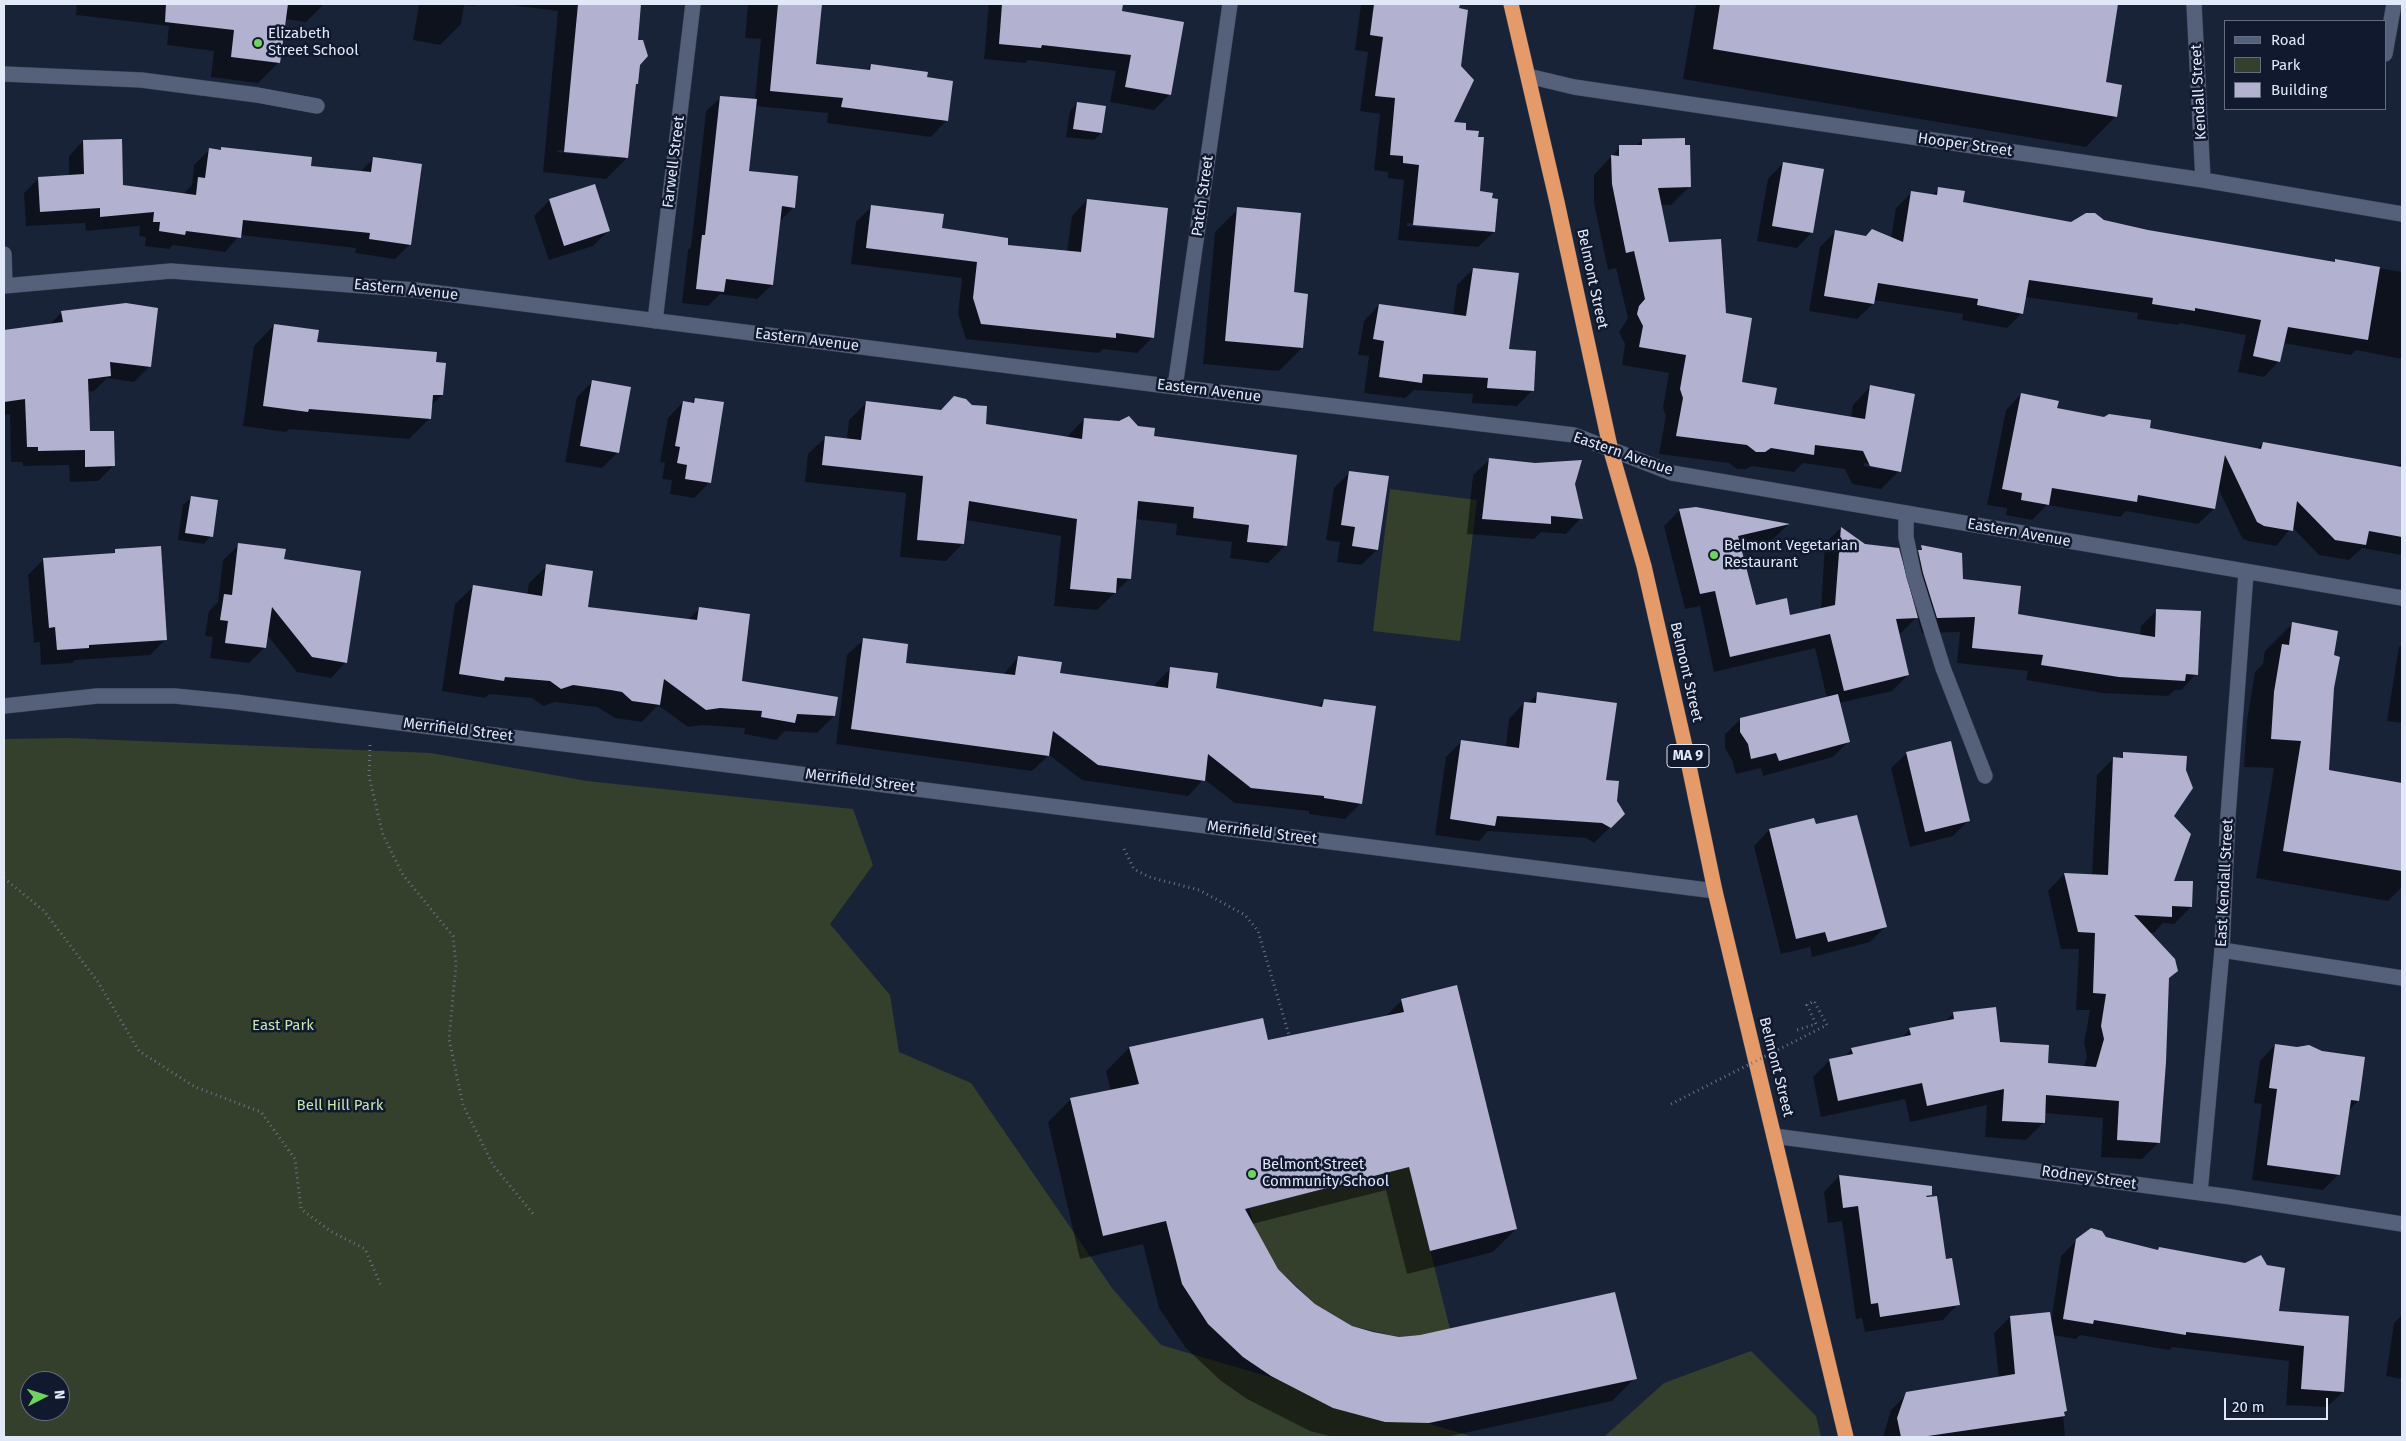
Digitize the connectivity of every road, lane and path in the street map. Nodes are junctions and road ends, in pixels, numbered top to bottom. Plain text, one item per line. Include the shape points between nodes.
1 (693, 4) edge
2 (1230, 4) edge
3 (1511, 4) edge
4 (2194, 4) edge
5 (2394, 4) edge
6 (2386, 48) edge
7 (4, 74) edge
8 (1528, 76) junction
9 (316, 106) dead end
10 (2203, 180) junction
11 (2402, 214) edge
12 (4, 254) edge
13 (4, 286) edge
14 (655, 321) junction
15 (1175, 387) junction
16 (1611, 451) junction
17 (1906, 513) junction
18 (2246, 573) junction
19 (2402, 598) edge
20 (4, 706) edge
21 (371, 719) junction
22 (1985, 776) dead end
23 (1124, 849) dead end
24 (4, 878) edge
25 (1715, 891) junction
26 (2222, 950) junction
27 (2402, 978) edge
28 (1797, 1030) dead end
29 (1289, 1035) dead end
30 (1671, 1104) dead end
31 (1774, 1136) junction
32 (2200, 1193) junction
33 (534, 1215) dead end
34 (2402, 1224) edge
35 (382, 1288) dead end
36 (1846, 1437) edge

1 - 14 street, Farwell Street
2 - 15 street, Patch Street
3 - 8 highway, Belmont Street / MA 9
4 - 10 street, Kendall Street
5 - 6 street
7 - 9 street via 142,80
8 - 10 street, Hooper Street via 1574,87
8 - 16 highway, Belmont Street / MA 9
10 - 11 street, Hooper Street
12 - 13 street
13 - 14 street, Eastern Avenue via 171,271 415,290
14 - 15 street, Eastern Avenue
15 - 16 street, Eastern Avenue via 1574,436
16 - 17 street, Eastern Avenue via 1672,473
16 - 25 highway, Belmont Street / MA 9 via 1644,566
17 - 18 street, Eastern Avenue
17 - 22 street via 1906,537 1914,575 1943,668
18 - 19 street, Eastern Avenue
18 - 26 street, East Kendall Street via 2228,816
20 - 21 street, Merrifield Street via 97,696 175,696
21 - 25 street, Merrifield Street
21 - 33 path via 369,776 383,835 403,875 452,936 456,966 450,1039 463,1105 493,1165
23 - 29 path via 1134,869 1148,878 1199,890 1245,915 1258,931
24 - 35 path via 44,911 98,982 139,1051 195,1087 261,1112 295,1159 301,1209 330,1231 365,1249
25 - 31 highway, Belmont Street / MA 9
26 - 27 street
26 - 32 street, East Kendall Street
28 - 30 path, bridge via 1816,1024 1807,1005 1814,1001 1827,1025
31 - 32 street, Rodney Street
31 - 36 highway, Belmont Street / MA 9
32 - 34 street, Rodney Street

